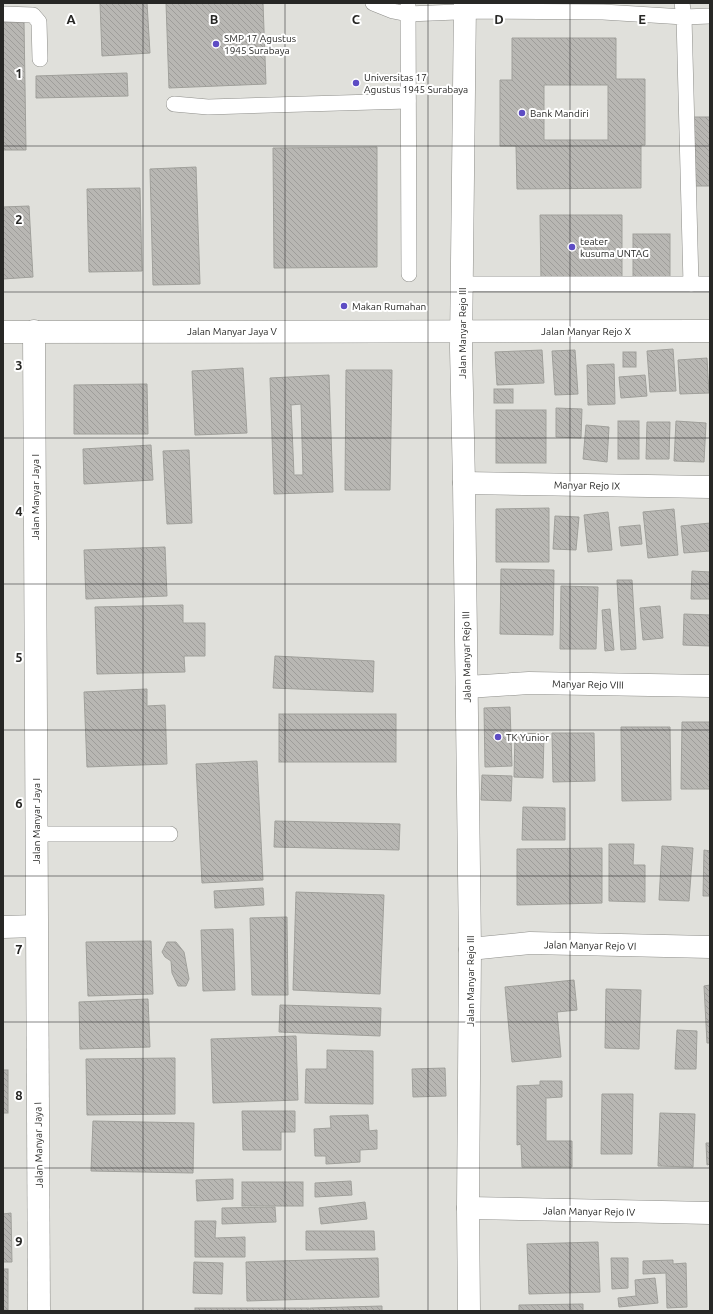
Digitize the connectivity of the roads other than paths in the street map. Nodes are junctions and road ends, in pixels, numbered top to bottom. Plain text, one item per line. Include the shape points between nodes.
1 (373, 3) edge
2 (465, 7) edge
3 (408, 8) edge
4 (683, 10) edge
5 (3, 14) edge
6 (710, 16) edge
7 (40, 59) dead end
8 (408, 101) junction
9 (174, 104) dead end
10 (409, 274) dead end
11 (462, 284) junction
12 (691, 284) junction
13 (710, 284) edge
14 (462, 330) junction
15 (34, 331) junction
16 (710, 331) edge
17 (3, 332) edge
18 (464, 483) junction
19 (710, 487) edge
20 (710, 686) edge
21 (467, 687) junction
22 (36, 834) junction
23 (170, 834) dead end
24 (36, 926) junction
25 (3, 927) edge
26 (710, 947) edge
27 (470, 949) junction
28 (468, 1208) junction
29 (710, 1213) edge
30 (39, 1311) edge
31 (469, 1311) edge

1 - 3 lane via 393,11
2 - 3 lane
2 - 4 lane via 603,12
2 - 11 street, Jalan Manyar Rejo III
3 - 8 lane
4 - 6 lane
4 - 12 lane
5 - 7 lane via 33,15 39,22
8 - 9 lane via 208,107
8 - 10 lane
11 - 12 lane
11 - 14 street, Jalan Manyar Rejo III
12 - 13 lane
14 - 15 street, Jalan Manyar Jaya V
14 - 16 street, Jalan Manyar Rejo X
14 - 18 street, Jalan Manyar Rejo III
15 - 17 street, Jalan Manyar Jaya V
15 - 22 street, Jalan Manyar Jaya I
18 - 19 street, Manyar Rejo IX
18 - 21 street, Jalan Manyar Rejo III
20 - 21 street, Manyar Rejo VIII via 529,683
21 - 27 street, Jalan Manyar Rejo III
22 - 23 lane
22 - 24 street, Jalan Manyar Jaya I
24 - 25 street
24 - 30 street, Jalan Manyar Jaya I
26 - 27 street, Jalan Manyar Rejo VI via 530,944
27 - 28 street, Jalan Manyar Rejo III
28 - 29 street, Jalan Manyar Rejo IV
28 - 31 street, Jalan Manyar Rejo III

